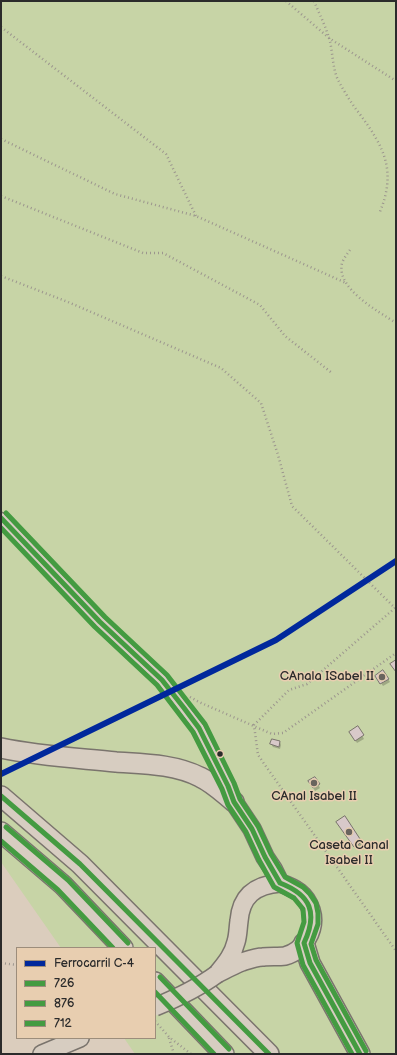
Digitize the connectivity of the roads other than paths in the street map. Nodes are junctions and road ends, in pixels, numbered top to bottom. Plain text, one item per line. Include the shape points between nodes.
1 (1, 518) edge
2 (1, 748) edge
3 (1, 796) edge
4 (234, 802) junction
5 (1, 832) edge
6 (280, 884) junction
7 (304, 943) junction
8 (122, 947) edge
9 (217, 974) junction
10 (156, 983) edge
11 (156, 1007) edge
12 (78, 1039) edge
13 (42, 1054) edge
14 (224, 1054) edge
15 (269, 1054) edge
16 (360, 1054) edge

1 - 4 street via 100,622 162,680 199,728
2 - 4 highway via 47,756 182,770 199,776
3 - 15 highway via 80,864
4 - 6 highway via 252,829
5 - 8 highway via 63,885
6 - 7 highway via 300,892 307,901 312,922 310,933
6 - 9 highway via 268,884 256,889 247,897 241,907 236,942 231,956
7 - 9 highway via 296,951 285,956 264,956 242,962
7 - 16 highway via 310,963
9 - 11 highway, bridge via 202,985
10 - 14 highway
12 - 13 highway

